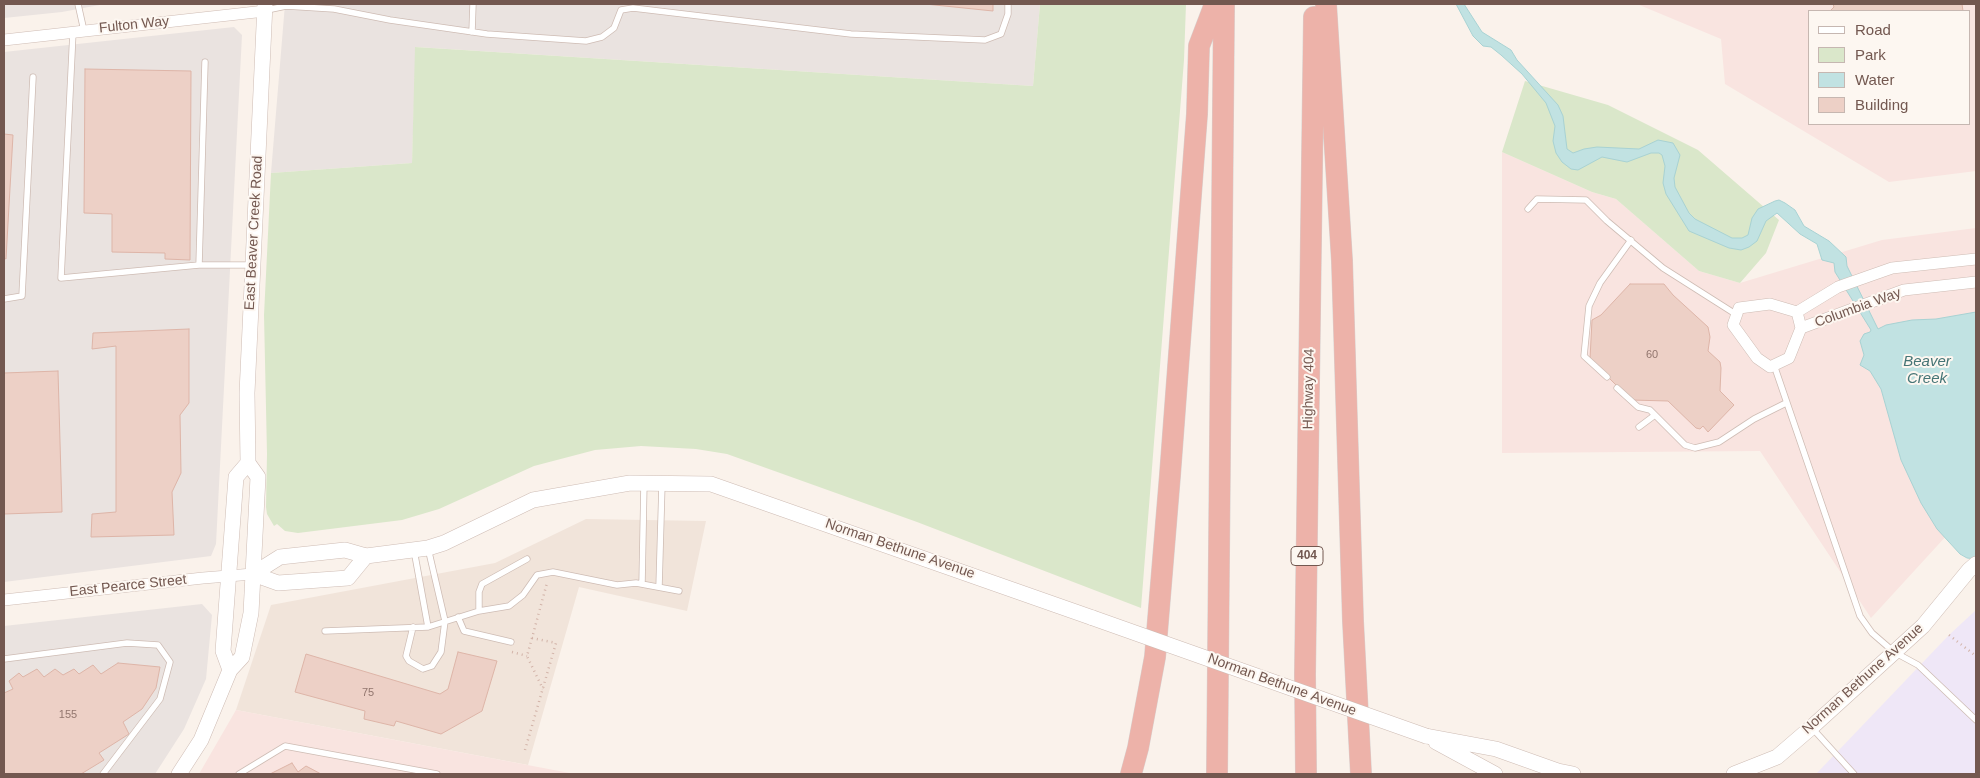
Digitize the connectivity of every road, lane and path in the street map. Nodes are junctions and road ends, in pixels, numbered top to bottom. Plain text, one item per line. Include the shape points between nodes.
1 (78, 4) edge
2 (474, 4) edge
3 (1008, 4) edge
4 (1215, 4) edge
5 (1224, 4) edge
6 (1314, 4) edge
7 (1326, 4) edge
8 (327, 6) edge
9 (265, 7) edge
10 (622, 7) edge
11 (78, 32) junction
12 (472, 32) junction
13 (4, 40) edge
14 (205, 62) dead end
15 (33, 77) dead end
16 (1528, 209) dead end
17 (1631, 240) junction
18 (1976, 259) edge
19 (199, 265) junction
20 (253, 265) junction
21 (1976, 282) edge
22 (4, 299) edge
23 (1796, 312) junction
24 (1736, 315) junction
25 (1801, 328) junction
26 (1774, 365) junction
27 (1607, 377) dead end
28 (1617, 388) dead end
29 (1786, 403) junction
30 (1655, 415) junction
31 (1639, 427) dead end
32 (248, 463) junction
33 (644, 483) junction
34 (662, 484) junction
35 (421, 549) junction
36 (366, 556) junction
37 (527, 560) dead end
38 (1976, 564) edge
39 (253, 574) junction
40 (546, 574) junction
41 (230, 576) junction
42 (642, 584) junction
43 (659, 587) junction
44 (679, 590) dead end
45 (4, 600) edge
46 (479, 611) junction
47 (458, 617) junction
48 (445, 621) junction
49 (1353, 621) junction
50 (412, 627) junction
51 (428, 627) junction
52 (325, 631) dead end
53 (1949, 635) dead end
54 (532, 638) junction
55 (511, 642) dead end
56 (1894, 652) junction
57 (1976, 656) edge
58 (4, 659) edge
59 (230, 670) junction
60 (543, 689) junction
61 (1976, 720) edge
62 (1811, 727) junction
63 (1426, 736) junction
64 (525, 750) dead end
65 (103, 774) edge
66 (179, 774) edge
67 (239, 774) edge
68 (430, 774) edge
69 (437, 774) edge
70 (1131, 774) edge
71 (1216, 774) edge
72 (1306, 774) edge
73 (1352, 774) edge
74 (1361, 774) edge
75 (1495, 774) edge
76 (1570, 774) edge
77 (1734, 774) edge
78 (1854, 774) edge

1 - 11 lane
2 - 12 lane
3 - 10 lane via 1001,34 985,40 851,34
4 - 70 highway via 1200,46 1155,657
5 - 71 highway
6 - 72 highway, Highway 404 / 404
7 - 49 highway via 1342,261
8 - 9 lane
8 - 12 lane
9 - 11 street, Fulton Way
9 - 20 street, East Beaver Creek Road
10 - 12 lane via 614,28 602,37 586,41
11 - 13 street, Fulton Way
11 - 19 lane via 61,278
14 - 19 lane
15 - 22 lane via 22,296
16 - 17 lane via 1537,199 1586,200
17 - 24 lane via 1663,268
17 - 27 lane via 1600,282 1588,306 1584,356
18 - 23 street, Columbia Way via 1892,268 1838,287
19 - 20 lane
20 - 32 street, East Beaver Creek Road via 247,393
21 - 25 street, Columbia Way via 1904,290
23 - 24 street, Columbia Way via 1770,304 1739,308
23 - 25 street, Columbia Way
24 - 26 street via 1734,325 1757,358 1770,367
25 - 26 street, Columbia Way via 1789,358
26 - 29 lane
28 - 30 lane via 1638,407
29 - 30 lane via 1718,442 1695,448 1685,445
29 - 56 lane via 1860,616
30 - 31 lane
32 - 39 street, East Beaver Creek Road via 258,477
32 - 41 street via 236,477
33 - 34 street, Norman Bethune Avenue
33 - 35 street, Norman Bethune Avenue via 533,500 444,543
33 - 42 lane
34 - 43 lane
34 - 63 street, Norman Bethune Avenue, bridge via 711,484
35 - 36 street, Norman Bethune Avenue
35 - 48 lane
35 - 51 lane
36 - 39 street, Norman Bethune Avenue via 345,550 280,557
36 - 39 street via 348,578 278,583
37 - 46 lane via 482,584
38 - 56 street, Norman Bethune Avenue via 1923,626
39 - 41 street, East Pearce Street
39 - 59 street, East Beaver Creek Road via 251,613 242,656
40 - 42 lane via 553,572 618,585
40 - 46 lane via 537,575 523,595 509,606
40 - 54 path via 547,586
41 - 45 street, East Pearce Street
41 - 59 street via 223,651
42 - 43 lane
43 - 44 lane
46 - 47 lane
47 - 48 lane
47 - 55 lane via 464,631
48 - 50 lane via 441,652 432,666 423,669 406,656
48 - 51 lane
49 - 73 highway
49 - 74 highway
50 - 51 lane
50 - 52 lane
53 - 57 path
54 - 60 path via 527,656
54 - 60 path via 556,643
56 - 61 lane via 1918,666
56 - 62 street, Norman Bethune Avenue
58 - 65 lane via 127,643 158,645 170,662 160,699
59 - 66 street, East Beaver Creek Road via 200,740
60 - 64 path
62 - 77 street, Norman Bethune Avenue via 1777,756
62 - 78 lane
63 - 75 street, Norman Bethune Avenue
63 - 76 street, Norman Bethune Avenue via 1496,749
67 - 68 lane via 285,746
68 - 69 lane

